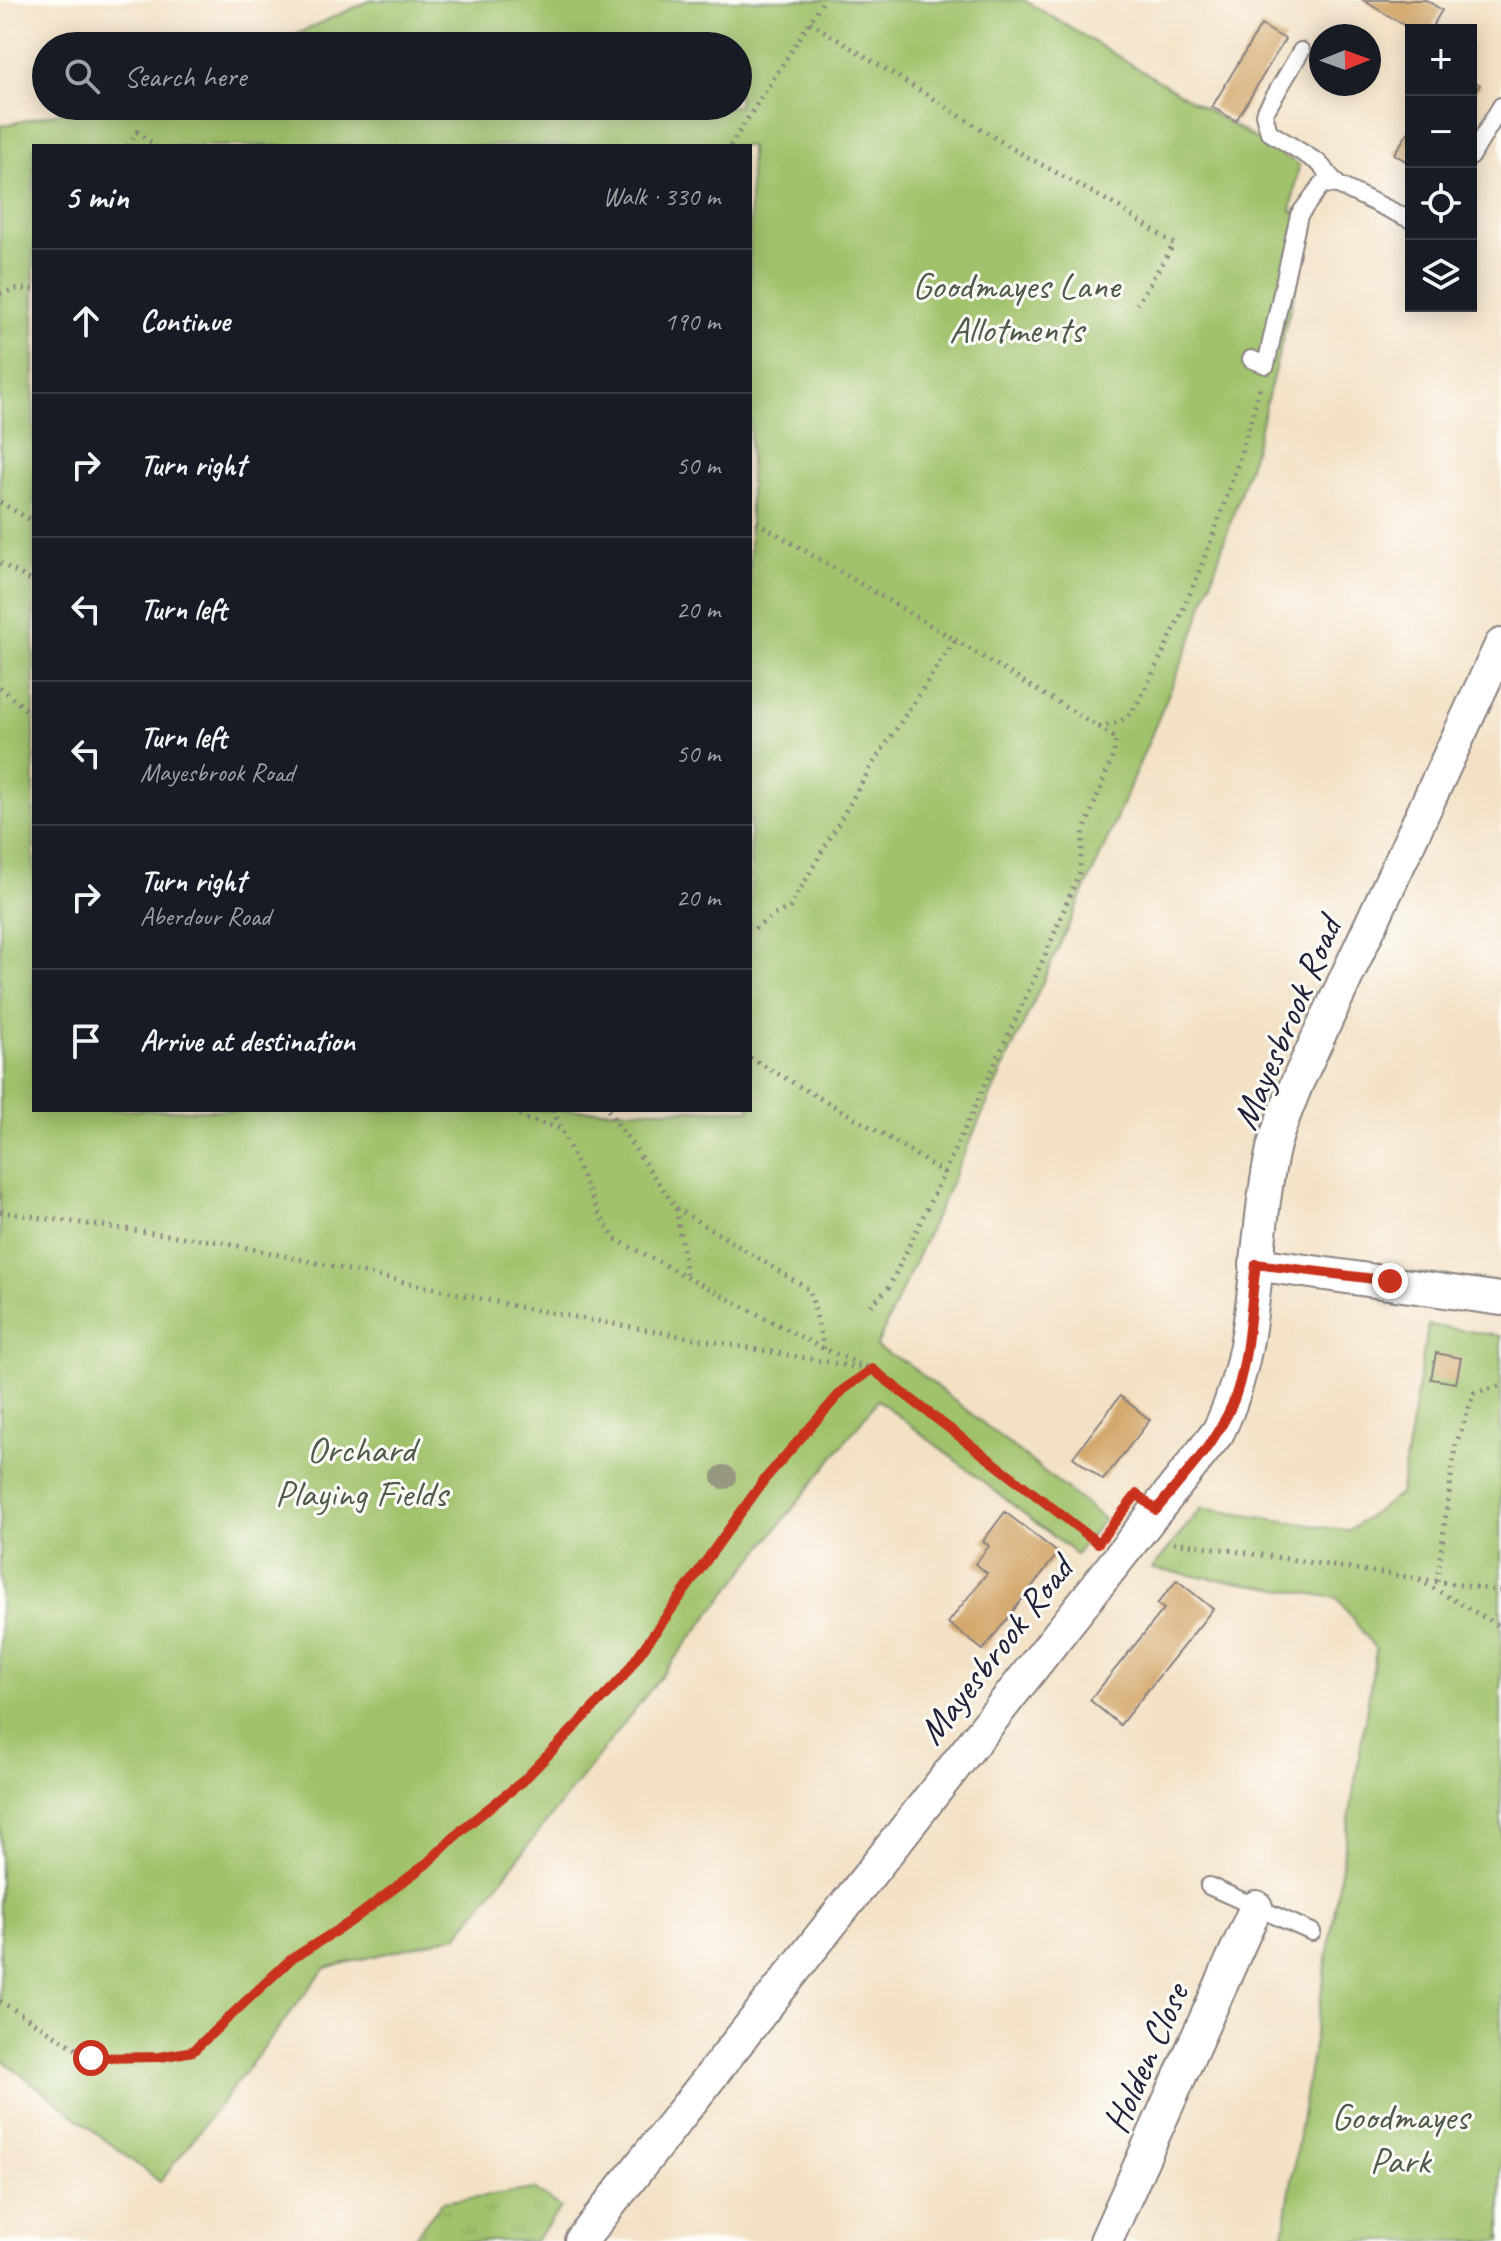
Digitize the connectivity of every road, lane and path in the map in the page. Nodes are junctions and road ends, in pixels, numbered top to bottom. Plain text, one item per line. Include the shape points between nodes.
1 (824, 0) edge
2 (810, 22) junction
3 (1301, 51) dead end
4 (1501, 106) edge
5 (752, 112) edge
6 (747, 120) edge
7 (129, 144) edge
8 (153, 144) edge
9 (731, 144) edge
10 (1477, 147) edge
11 (1338, 185) junction
12 (1405, 217) edge
13 (32, 289) edge
14 (0, 293) edge
15 (1137, 304) dead end
16 (1258, 362) joint
17 (0, 502) edge
18 (752, 519) edge
19 (32, 521) edge
20 (0, 563) edge
21 (32, 581) edge
22 (955, 640) junction
23 (1501, 645) edge
24 (0, 687) edge
25 (32, 715) edge
26 (1098, 727) junction
27 (752, 931) edge
28 (752, 1059) edge
29 (516, 1112) edge
30 (554, 1112) edge
31 (609, 1112) edge
32 (562, 1129) junction
33 (944, 1173) junction
34 (676, 1208) junction
35 (0, 1212) edge
36 (1256, 1264) junction
37 (686, 1276) junction
38 (1501, 1299) edge
39 (870, 1307) dead end
40 (824, 1349) junction
41 (872, 1369) junction
42 (1501, 1386) edge
43 (1156, 1510) junction
44 (1098, 1543) dead end
45 (1414, 1577) junction
46 (1437, 1581) junction
47 (1501, 1591) edge
48 (1501, 1627) edge
49 (1209, 1886) dead end
50 (1256, 1907) junction
51 (1312, 1932) dead end
52 (0, 2001) edge
53 (581, 2241) edge
54 (1106, 2241) edge

1 - 2 path
2 - 5 path
2 - 15 path via 1174,244
3 - 11 lane via 1264,114 1269,132 1319,163
4 - 10 lane
6 - 9 path
7 - 8 path via 137,132
11 - 12 lane
11 - 16 lane via 1322,184 1299,215
13 - 14 path
16 - 26 path via 1241,455 1207,553 1141,696 1123,720
17 - 19 path
18 - 22 path
20 - 21 path
22 - 26 path
22 - 27 path via 871,767 790,907
23 - 36 street, Mayesbrook Road via 1296,1085 1273,1148
24 - 25 path
26 - 33 path via 1116,739 1084,831 1079,873
28 - 33 path
29 - 32 path
30 - 32 path
31 - 34 path
32 - 37 path via 615,1239
33 - 39 path via 889,1287
34 - 37 path
34 - 40 path via 810,1290
35 - 41 path via 220,1242 524,1308
36 - 38 street
36 - 43 street, Mayesbrook Road via 1233,1402 1218,1432
37 - 40 path
40 - 41 path
41 - 44 path
41 - 52 path via 843,1390 764,1480 623,1677 523,1781 425,1865 290,1960 193,2051 91,2058
42 - 46 path via 1474,1393 1455,1448
43 - 45 path via 1168,1520 1174,1542
43 - 53 street, Mayesbrook Road
45 - 46 path
45 - 48 path
46 - 47 path
49 - 50 lane
50 - 51 lane
50 - 54 street, Holden Close

